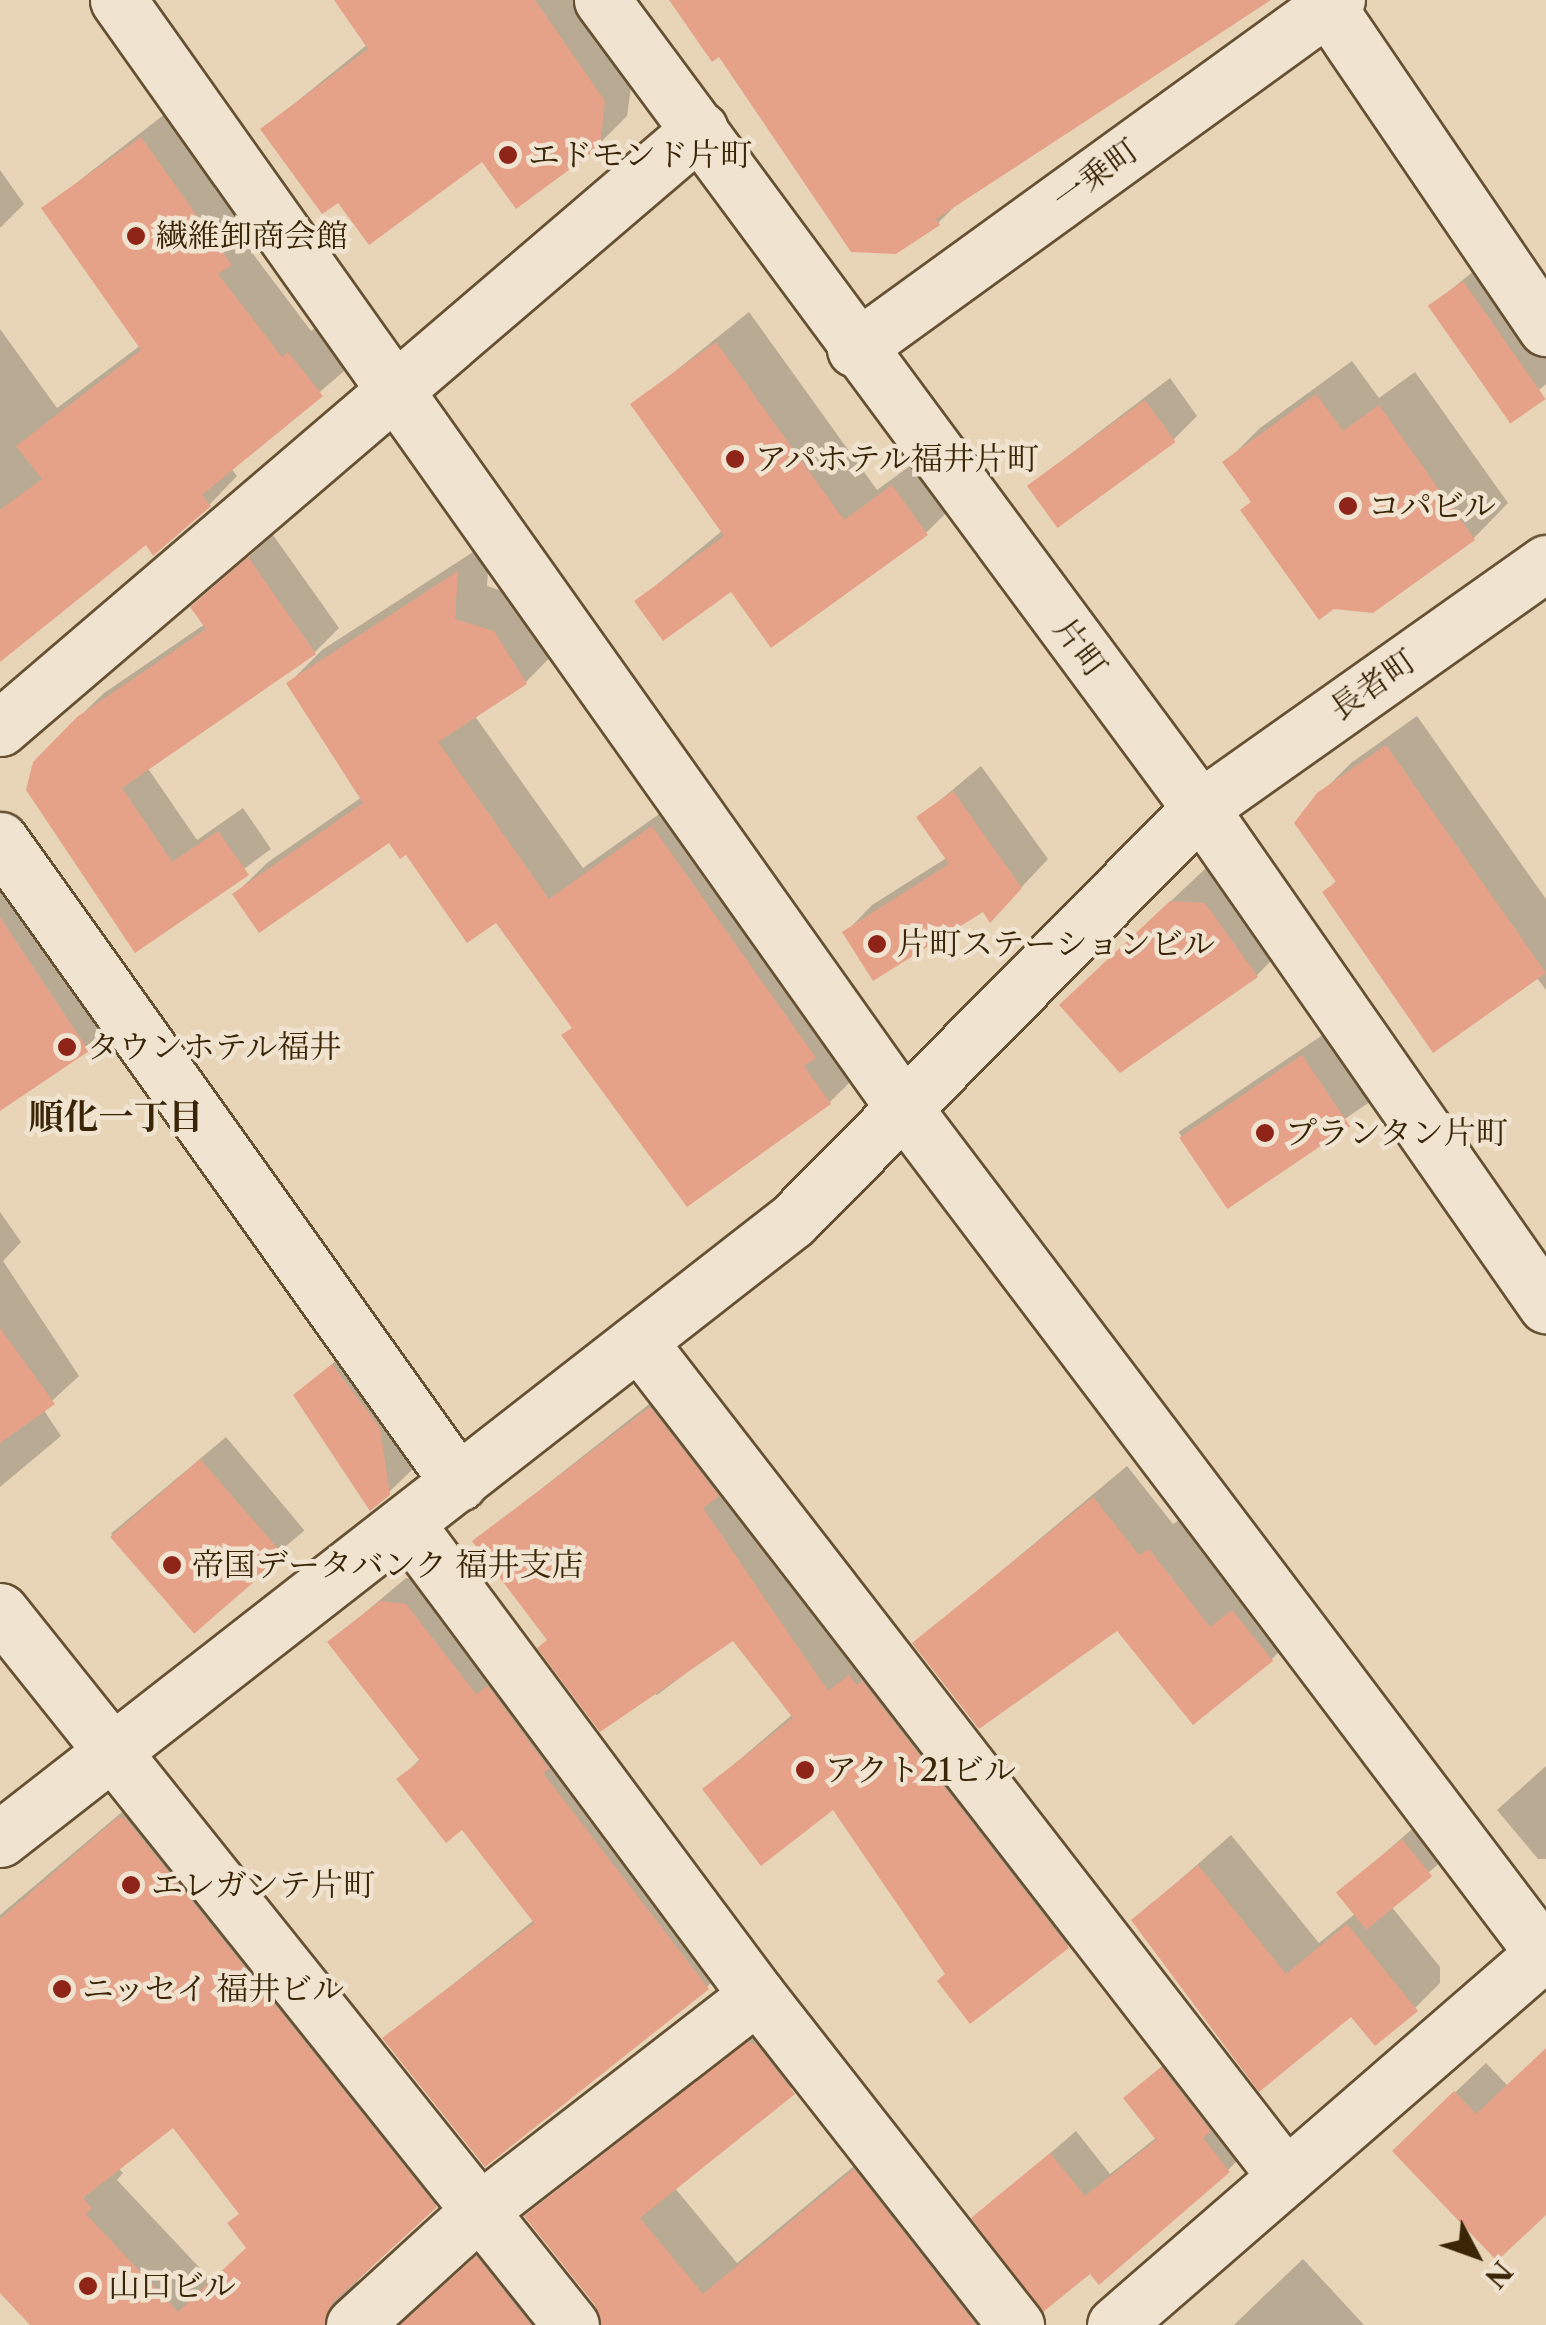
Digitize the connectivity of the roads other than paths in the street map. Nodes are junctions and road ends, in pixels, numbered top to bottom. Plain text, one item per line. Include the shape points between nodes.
1 (118, 0) edge
2 (602, 0) edge
3 (1329, 2) edge
4 (700, 129) junction
5 (1546, 328) edge
6 (855, 349) junction
7 (395, 387) junction
8 (1546, 563) edge
9 (0, 728) edge
10 (1200, 808) junction
11 (0, 840) edge
12 (906, 1111) junction
13 (1539, 1280) edge
14 (639, 1342) junction
15 (459, 1483) junction
16 (406, 1525) junction
17 (0, 1611) edge
18 (110, 1752) junction
19 (0, 1839) edge
20 (1545, 1952) edge
21 (757, 1995) junction
22 (1286, 2177) junction
23 (479, 2211) junction
24 (354, 2325) edge
25 (572, 2325) edge
26 (1016, 2325) edge
27 (1115, 2325) edge

1 - 7 street
2 - 4 street, 片町
3 - 5 street
3 - 6 street, 一乗町
4 - 6 street, 片町
4 - 7 street
6 - 10 street, 片町
7 - 9 street
7 - 12 street
8 - 10 street, 長者町
10 - 12 street, 長者町
10 - 13 street, 片町
11 - 15 street
12 - 14 street, 長者町 via 794,1220
12 - 20 street
14 - 15 street, 長者町
14 - 22 street
15 - 16 street, 長者町
16 - 18 street, 長者町
16 - 21 street
17 - 18 street
18 - 19 street, 長者町
18 - 23 street
20 - 22 street
21 - 23 street
21 - 26 street
22 - 27 street
23 - 24 street
23 - 25 street

